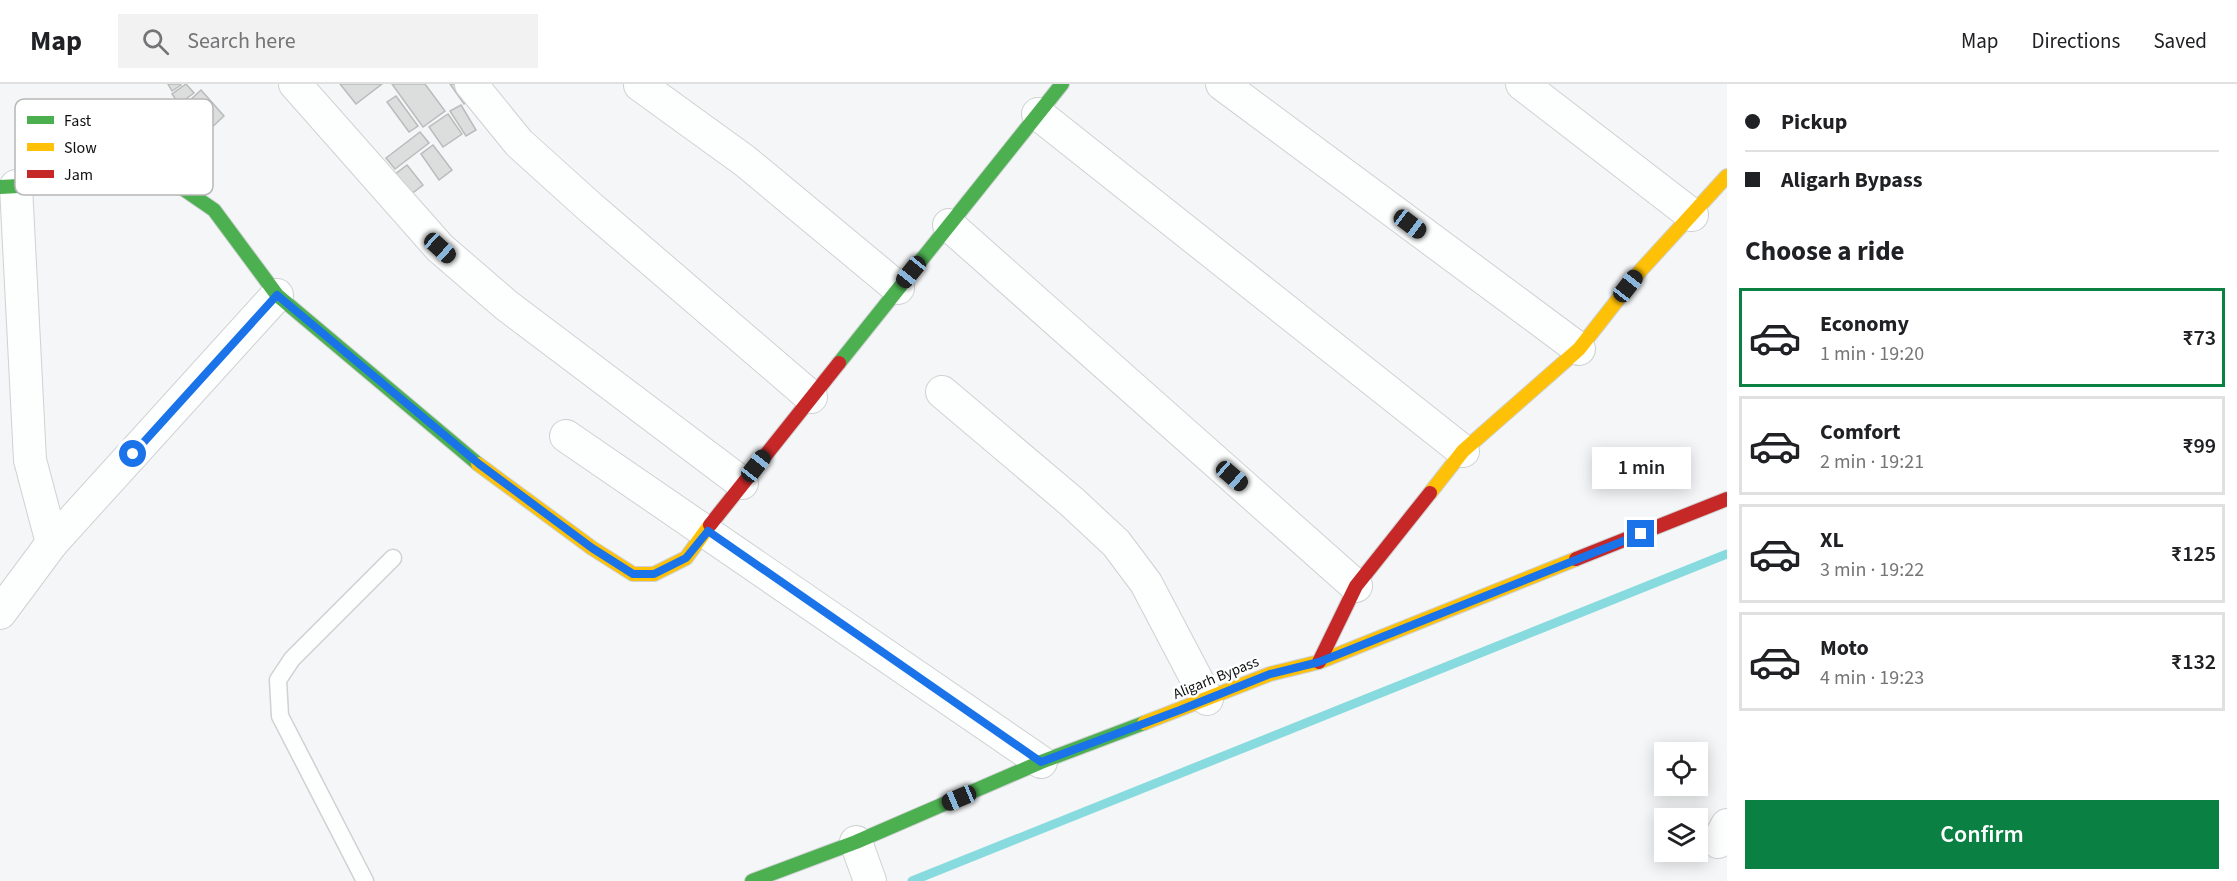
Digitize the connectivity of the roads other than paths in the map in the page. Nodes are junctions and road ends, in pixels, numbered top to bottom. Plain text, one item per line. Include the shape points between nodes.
1 (295, 84) edge
2 (471, 84) edge
3 (1062, 84) edge
4 (1222, 84) edge
5 (1522, 84) edge
6 (640, 85) edge
7 (1038, 114) junction
8 (8, 187) edge
9 (192, 195) edge
10 (1714, 196) edge
11 (949, 225) junction
12 (898, 288) junction
13 (277, 295) junction
14 (1579, 349) junction
15 (942, 392) dead end
16 (811, 397) junction
17 (566, 436) dead end
18 (1463, 451) junction
19 (742, 483) junction
20 (1727, 499) edge
21 (708, 531) junction
22 (52, 543) junction
23 (393, 558) dead end
24 (1356, 585) junction
25 (2, 605) edge
26 (1319, 662) junction
27 (1207, 699) junction
28 (1041, 762) junction
29 (856, 842) junction
30 (364, 881) edge
31 (752, 881) edge
32 (870, 881) edge

1 - 19 street via 454,261 506,305
2 - 16 street via 519,143
3 - 7 street
4 - 14 street
5 - 10 street
6 - 12 street via 745,161
7 - 11 street
7 - 18 street
8 - 22 street via 30,460
9 - 13 street via 214,210
10 - 14 street via 1641,270
11 - 12 street
11 - 24 street
12 - 16 street
13 - 21 street via 479,464 633,574 654,574 686,558
13 - 22 street
14 - 18 street
15 - 27 street via 1116,543 1146,583
16 - 19 street
17 - 21 street
18 - 24 street
19 - 21 street
20 - 26 street, Aligarh Bypass
21 - 28 street
22 - 25 street
23 - 30 lane via 292,659 278,680 280,716
24 - 26 street
26 - 27 street, Aligarh Bypass via 1270,674
27 - 28 street, Aligarh Bypass
28 - 29 street, Aligarh Bypass
29 - 31 street, Aligarh Bypass
29 - 32 street

